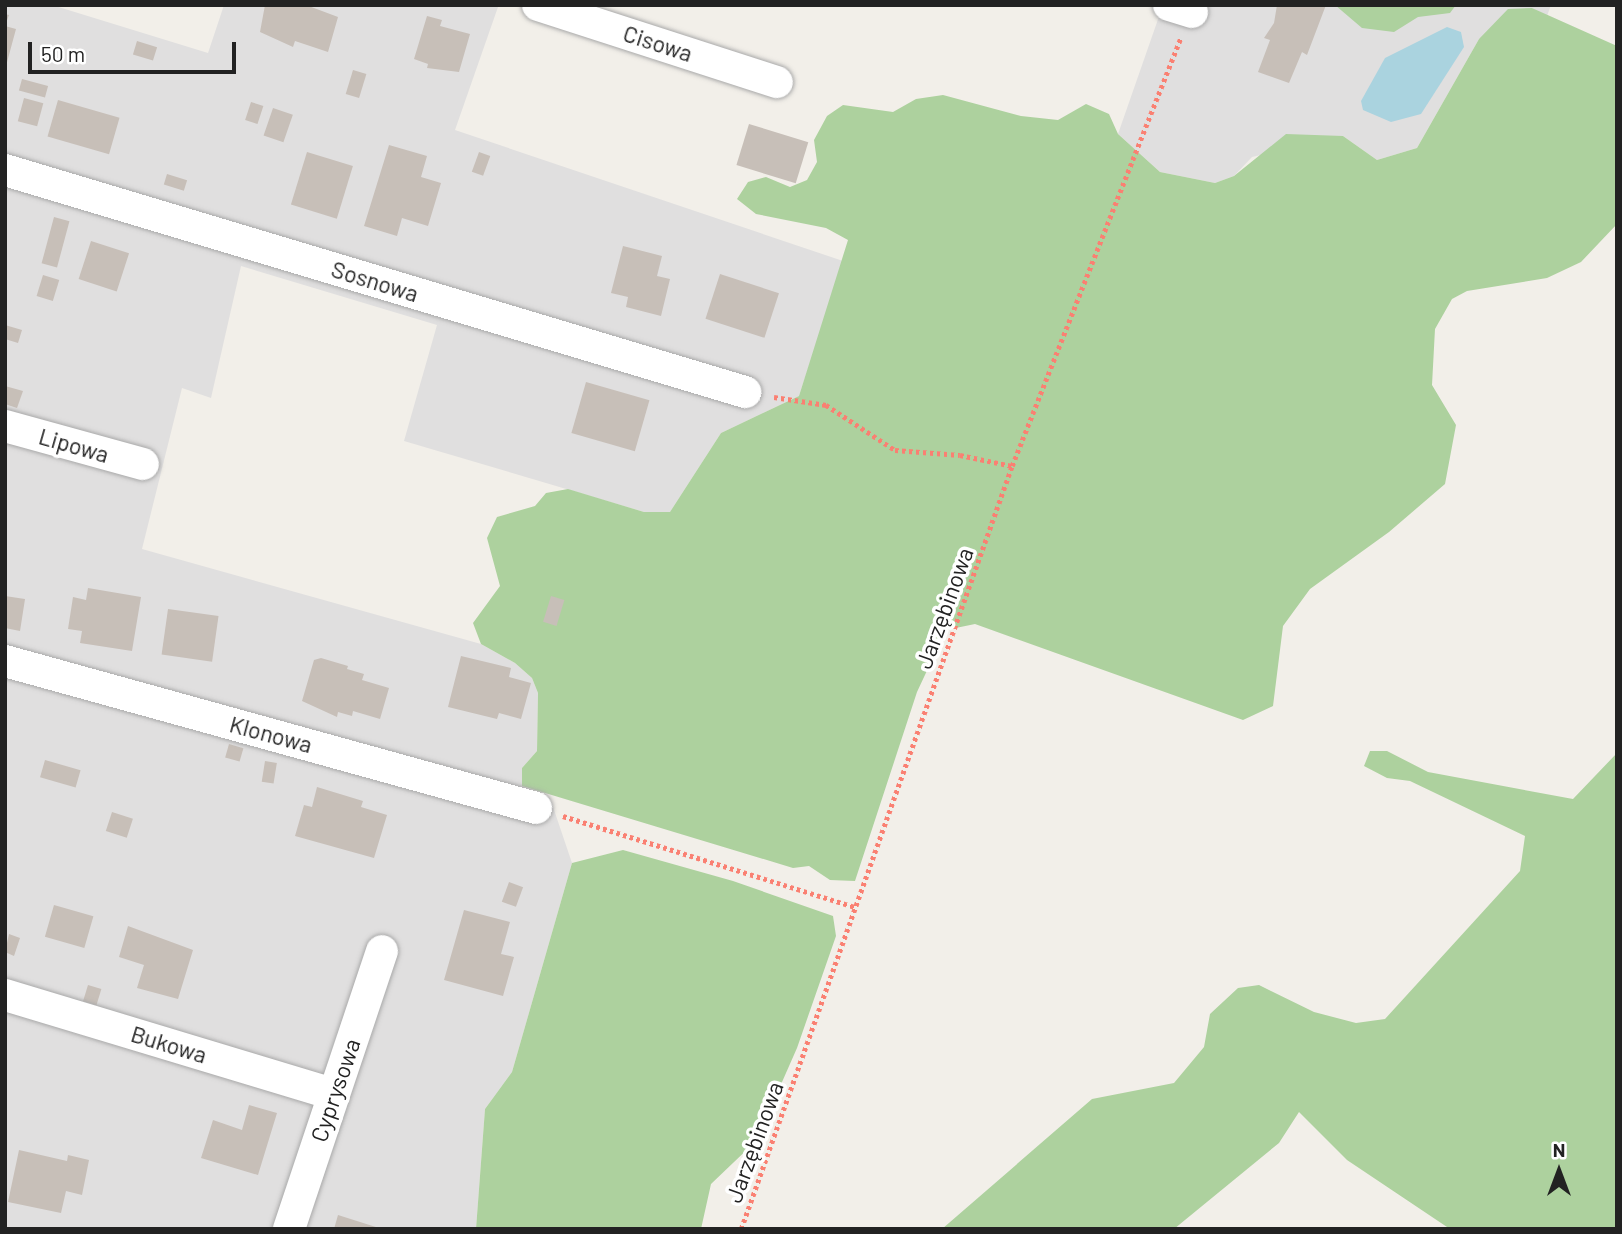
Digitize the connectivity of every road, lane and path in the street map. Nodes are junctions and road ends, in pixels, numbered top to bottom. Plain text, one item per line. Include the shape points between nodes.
1 (538, 5) edge
2 (1180, 9) edge
3 (777, 82) dead end
4 (5, 170) edge
5 (745, 392) joint
6 (5, 426) edge
7 (143, 464) dead end
8 (1012, 466) junction
9 (5, 661) edge
10 (536, 808) joint
11 (856, 907) junction
12 (383, 951) dead end
13 (5, 995) edge
14 (333, 1094) junction
15 (289, 1229) edge
16 (741, 1229) edge

1 - 3 street, Cisowa
2 - 8 path, Jarzębinowa
4 - 5 street, Sosnowa
5 - 8 path via 826,405 895,450 960,455
6 - 7 street, Lipowa
8 - 11 path, Jarzębinowa
9 - 10 street, Klonowa
10 - 11 path
11 - 16 path, Jarzębinowa
12 - 14 street, Cyprysowa
13 - 14 street, Bukowa
14 - 15 street, Cyprysowa

